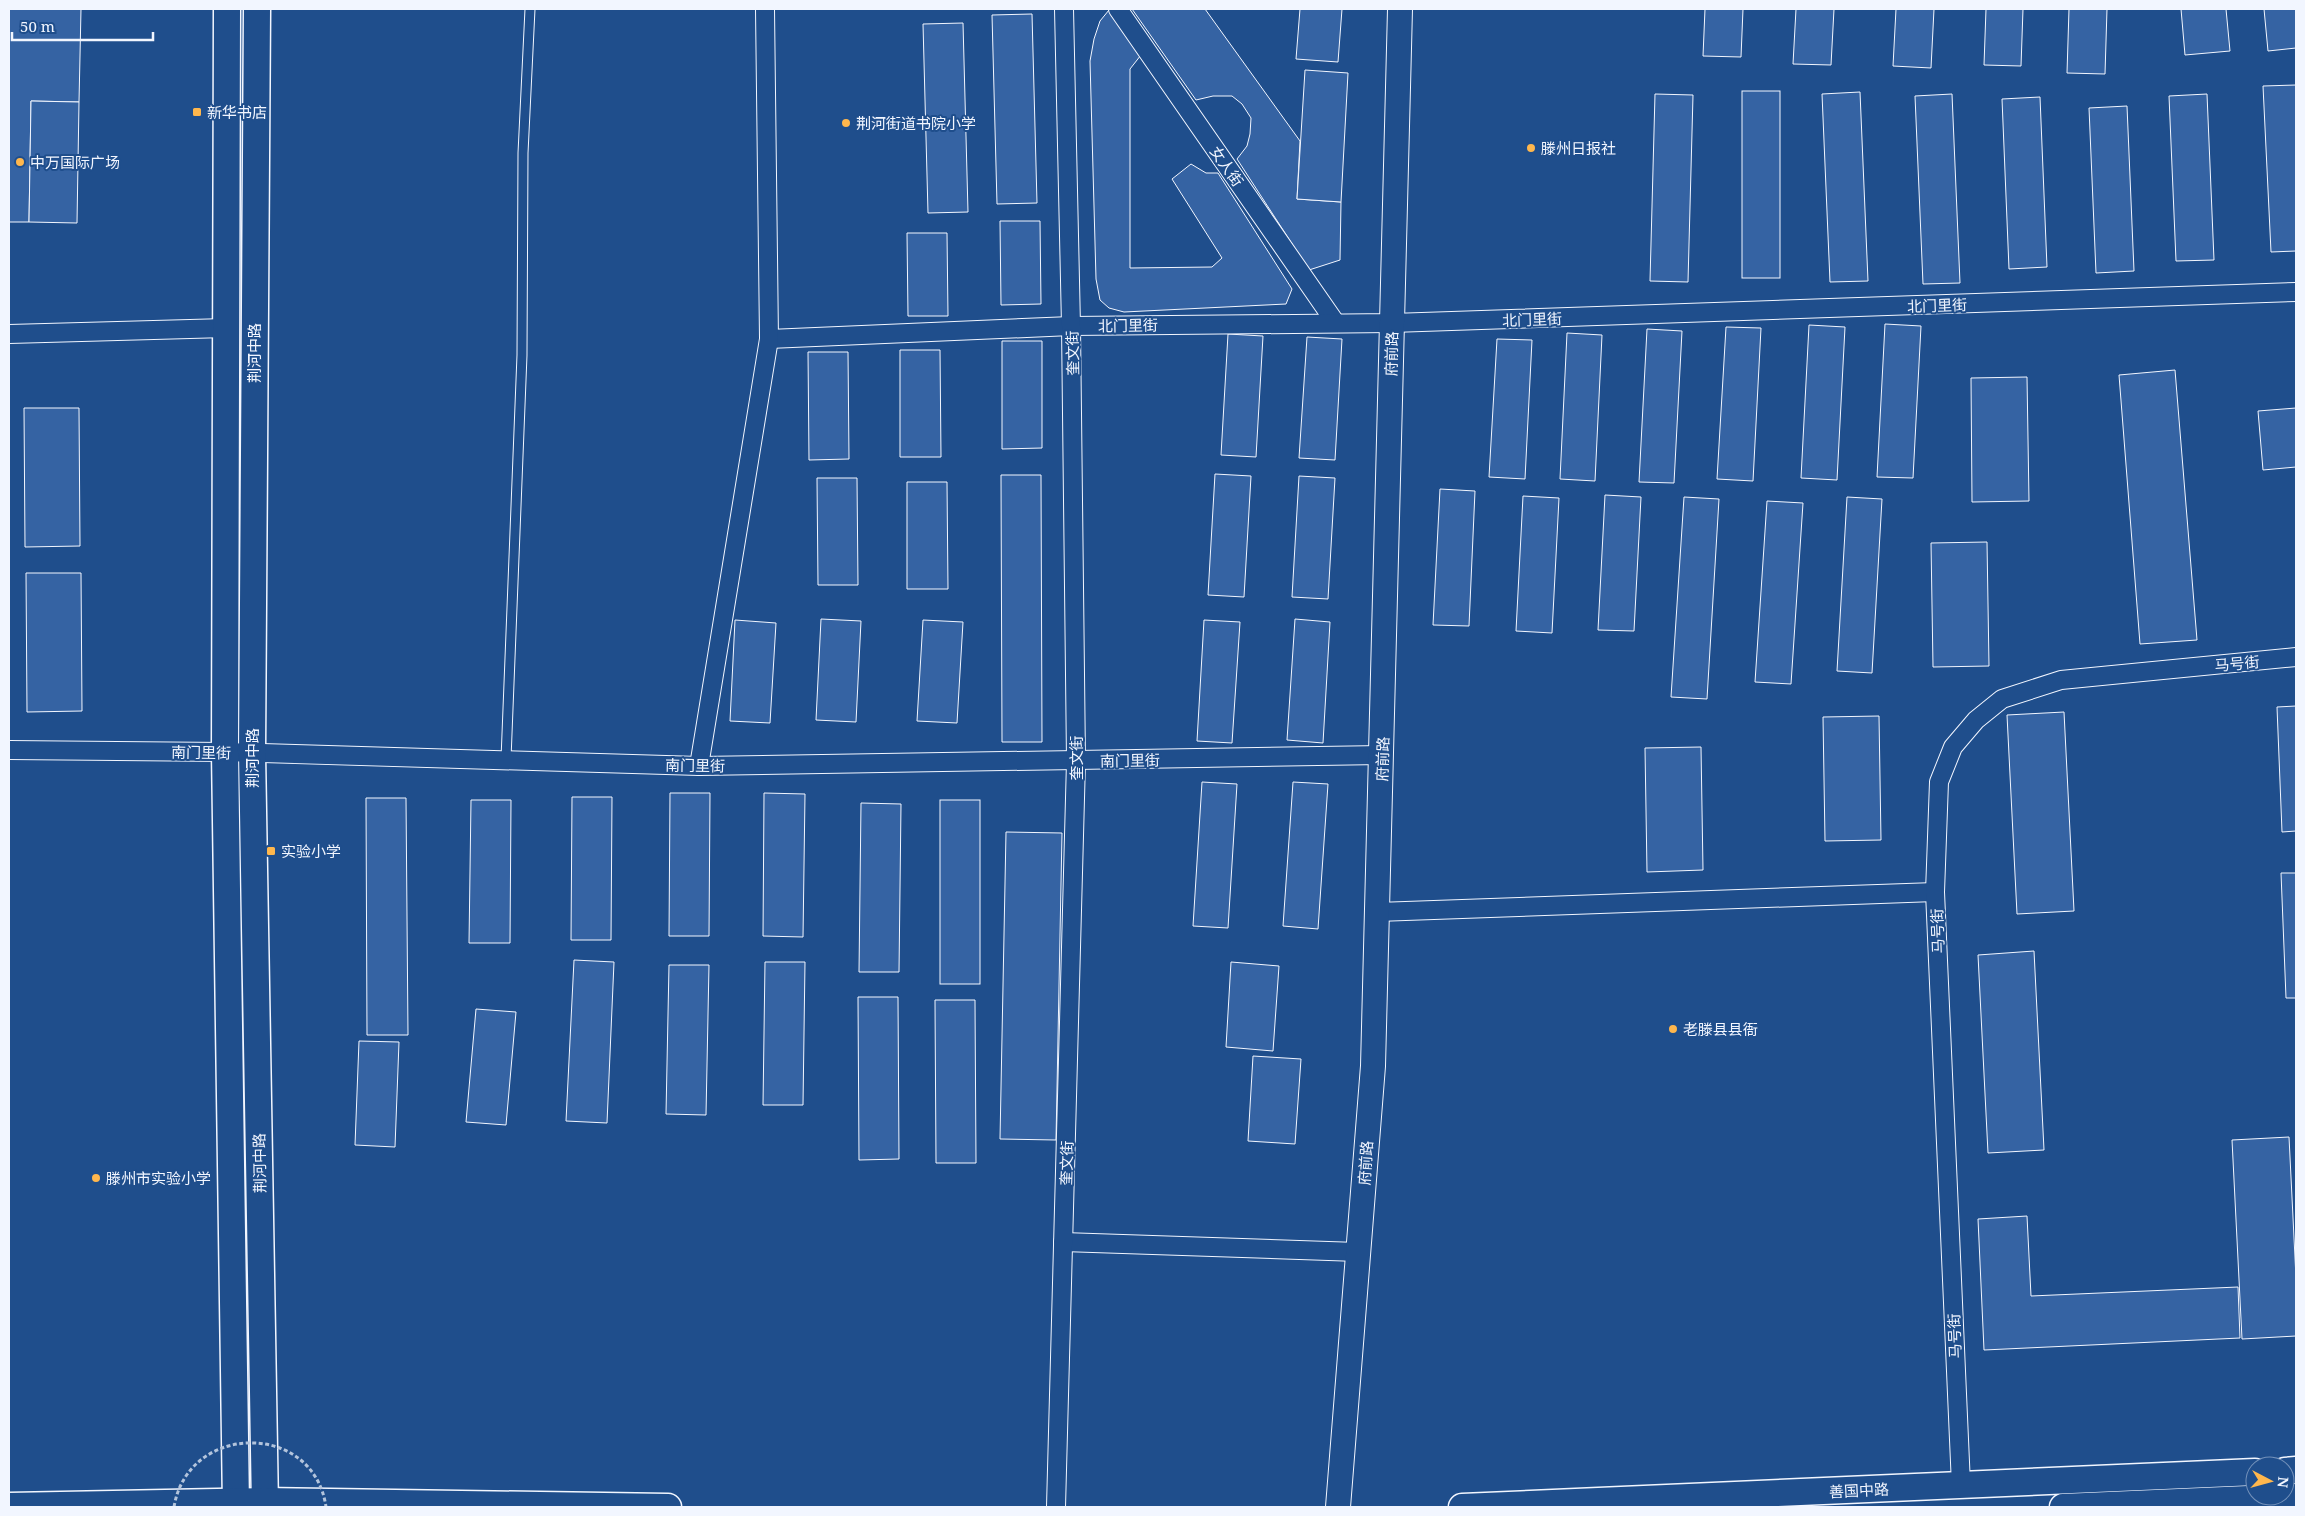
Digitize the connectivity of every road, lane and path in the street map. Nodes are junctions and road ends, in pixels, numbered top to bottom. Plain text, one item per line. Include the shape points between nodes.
1 (227, 9) edge
2 (257, 9) edge
3 (530, 9) edge
4 (765, 9) edge
5 (1064, 9) edge
6 (1118, 9) edge
7 (1400, 9) edge
8 (2296, 292) edge
9 (1335, 322) junction
10 (1392, 323) junction
11 (1071, 326) junction
12 (226, 328) junction
13 (9, 334) edge
14 (768, 339) junction
15 (2296, 657) edge
16 (9, 750) edge
17 (226, 752) junction
18 (252, 753) junction
19 (1382, 755) junction
20 (506, 760) junction
21 (1076, 761) junction
22 (699, 766) junction
23 (1935, 892) junction
24 (1377, 912) junction
25 (1064, 1242) junction
26 (1358, 1252) junction
27 (2245, 1472) edge
28 (1961, 1485) junction
29 (2296, 1497) edge
30 (235, 1504) edge
31 (265, 1504) edge
32 (2175, 1505) edge
33 (9, 1506) edge
34 (174, 1507) edge
35 (326, 1507) edge
36 (668, 1507) edge
37 (1056, 1507) edge
38 (1338, 1507) edge
39 (1462, 1507) edge
40 (2063, 1507) edge

1 - 12 main road, 荆河中路
2 - 18 main road, 荆河中路
3 - 20 lane via 523,154 522,355
4 - 14 street
5 - 11 street, 奎文街
6 - 9 street, 女人街
7 - 10 main road, 府前路
8 - 10 street, 北门里街
9 - 10 street, 北门里街
9 - 11 street, 北门里街
10 - 19 main road, 府前路
11 - 14 street, 北门里街
11 - 21 street, 奎文街
12 - 13 street
12 - 17 main road, 荆河中路
14 - 22 street
15 - 23 street, 马号街 via 2061,680 2002,699 1976,720 1953,747 1939,782
16 - 17 street, 南门里街
17 - 18 street, 南门里街
17 - 30 main road, 荆河中路
18 - 20 street, 南门里街
18 - 31 main road, 荆河中路
19 - 21 street, 南门里街
19 - 24 main road, 府前路
20 - 22 street, 南门里街
21 - 22 street, 南门里街
21 - 25 street, 奎文街
23 - 24 street
23 - 28 street, 马号街
24 - 26 main road, 府前路 via 1373,1066
25 - 26 street
25 - 37 street, 奎文街
26 - 38 main road, 府前路
27 - 28 main road, 善国中路
28 - 39 main road, 善国中路
29 - 32 main road
30 - 31 main road
30 - 33 main road
31 - 36 main road
32 - 40 main road
34 - 35 path, bridge via 183,1481 199,1461 221,1447 246,1442 271,1444 294,1456 313,1474

